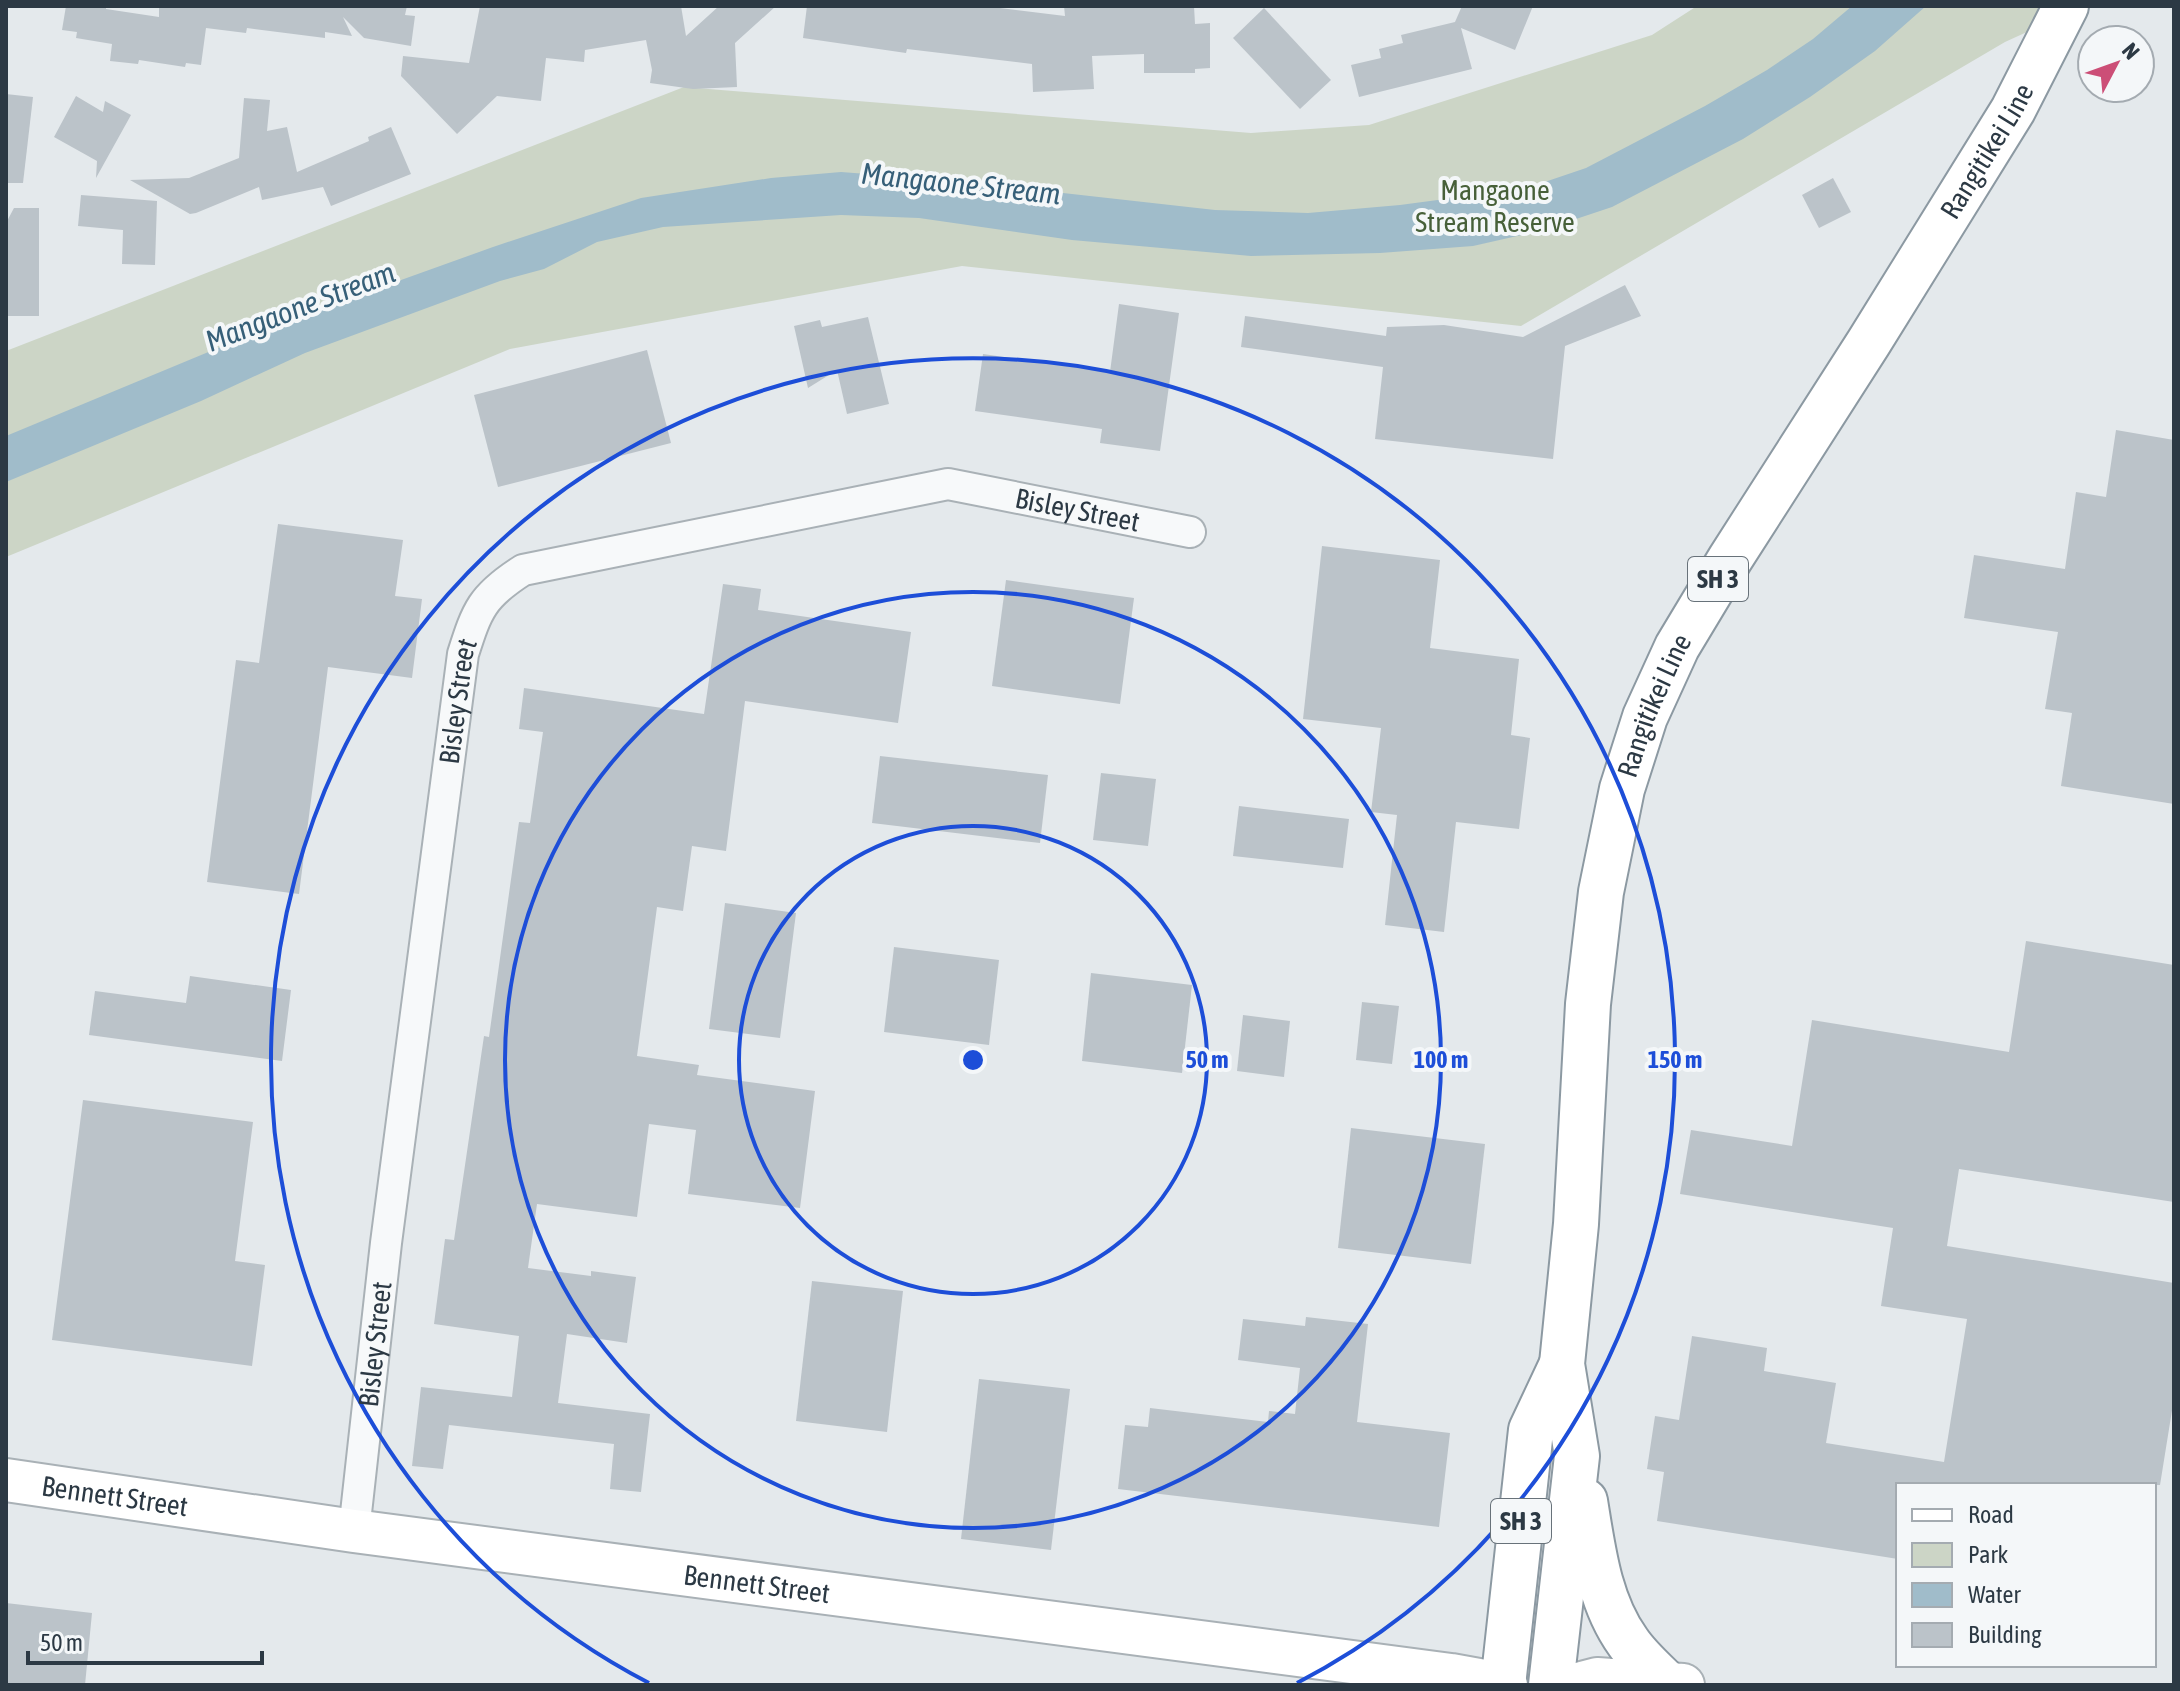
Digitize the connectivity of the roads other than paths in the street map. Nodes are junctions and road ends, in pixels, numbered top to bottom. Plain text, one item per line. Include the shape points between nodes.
1 (2066, 6) edge
2 (1190, 532) dead end
3 (1562, 1364) junction
4 (1577, 1456) junction
5 (6, 1480) edge
6 (354, 1531) junction
7 (1675, 1684) edge
8 (1504, 1685) edge
9 (1551, 1685) edge
10 (1574, 1685) edge

1 - 3 highway, Rangitikei Line / SH 3 via 2013,110 1684,635 1645,717 1622,789 1601,892
2 - 6 street, Bisley Street via 948,484 523,570 486,597 463,654
3 - 4 highway, Rangitikei Line / SH 3
3 - 8 highway, Rangitikei Line / SH 3 via 1531,1430
4 - 7 highway via 1608,1608 1628,1644
4 - 9 highway, Rangitikei Line / SH 3
5 - 6 street, Bennett Street
6 - 8 street, Bennett Street
7 - 10 street via 1597,1679

